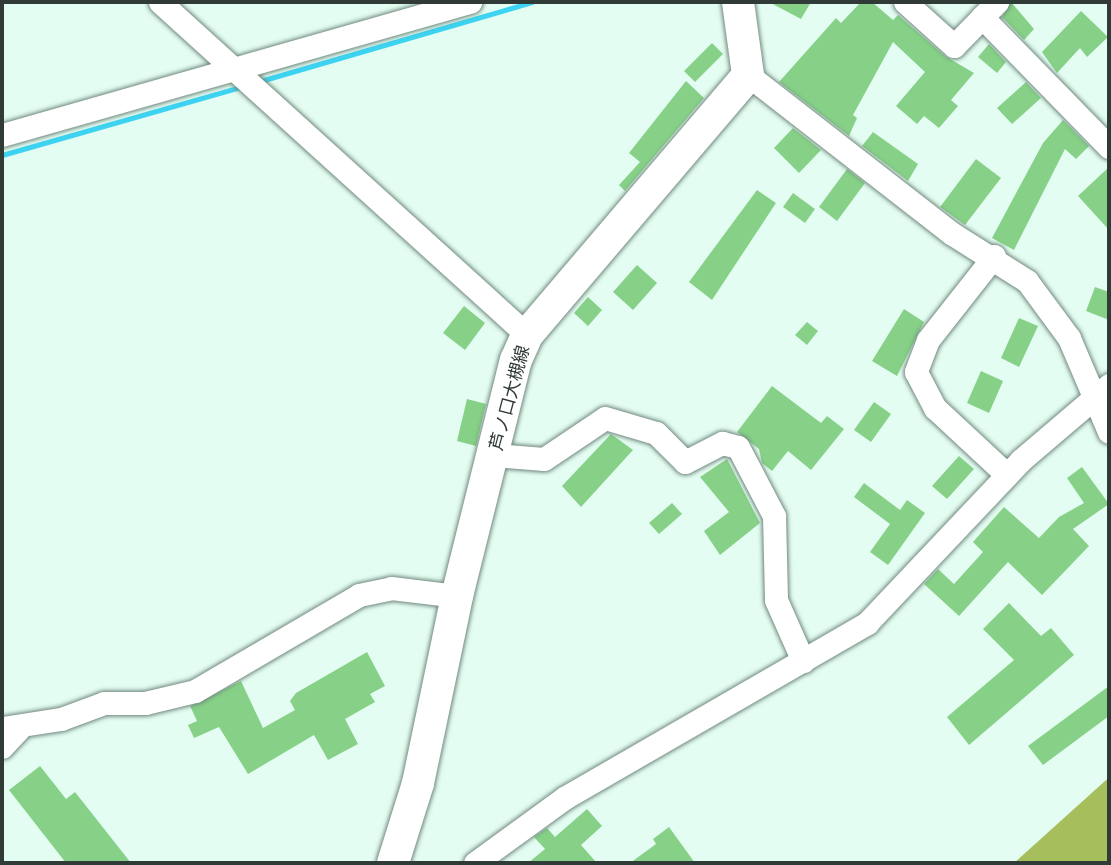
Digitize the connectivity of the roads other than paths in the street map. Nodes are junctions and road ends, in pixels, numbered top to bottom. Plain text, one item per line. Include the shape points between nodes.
1 (160, 2) edge
2 (470, 2) edge
3 (738, 2) edge
4 (905, 2) edge
5 (990, 10) edge
6 (236, 71) junction
7 (747, 75) junction
8 (2, 135) edge
9 (1109, 147) edge
10 (994, 256) junction
11 (527, 335) junction
12 (1103, 392) edge
13 (1109, 432) edge
14 (494, 456) junction
15 (1007, 475) junction
16 (457, 596) junction
17 (803, 660) junction
18 (10, 729) edge
19 (2, 747) edge
20 (393, 863) edge
21 (475, 863) edge

1 - 6 street
2 - 6 street
3 - 7 main road
4 - 5 street via 954,46
5 - 9 street
6 - 8 street
6 - 11 street
7 - 10 street via 951,233
7 - 11 main road, 芦ノ口大槻線
10 - 12 street via 1027,281
10 - 15 street via 928,340 916,372 935,408
11 - 14 main road, 芦ノ口大槻線
12 - 13 street
12 - 15 street
14 - 16 main road, 芦ノ口大槻線
14 - 17 street via 544,459 605,418 656,433 685,462 722,443 738,447 774,516 776,600
15 - 17 street via 867,623
16 - 18 street via 391,588 359,595 195,691 145,704 104,703
16 - 20 main road, 芦ノ口大槻線 via 418,783
17 - 21 street via 566,797
18 - 19 street

